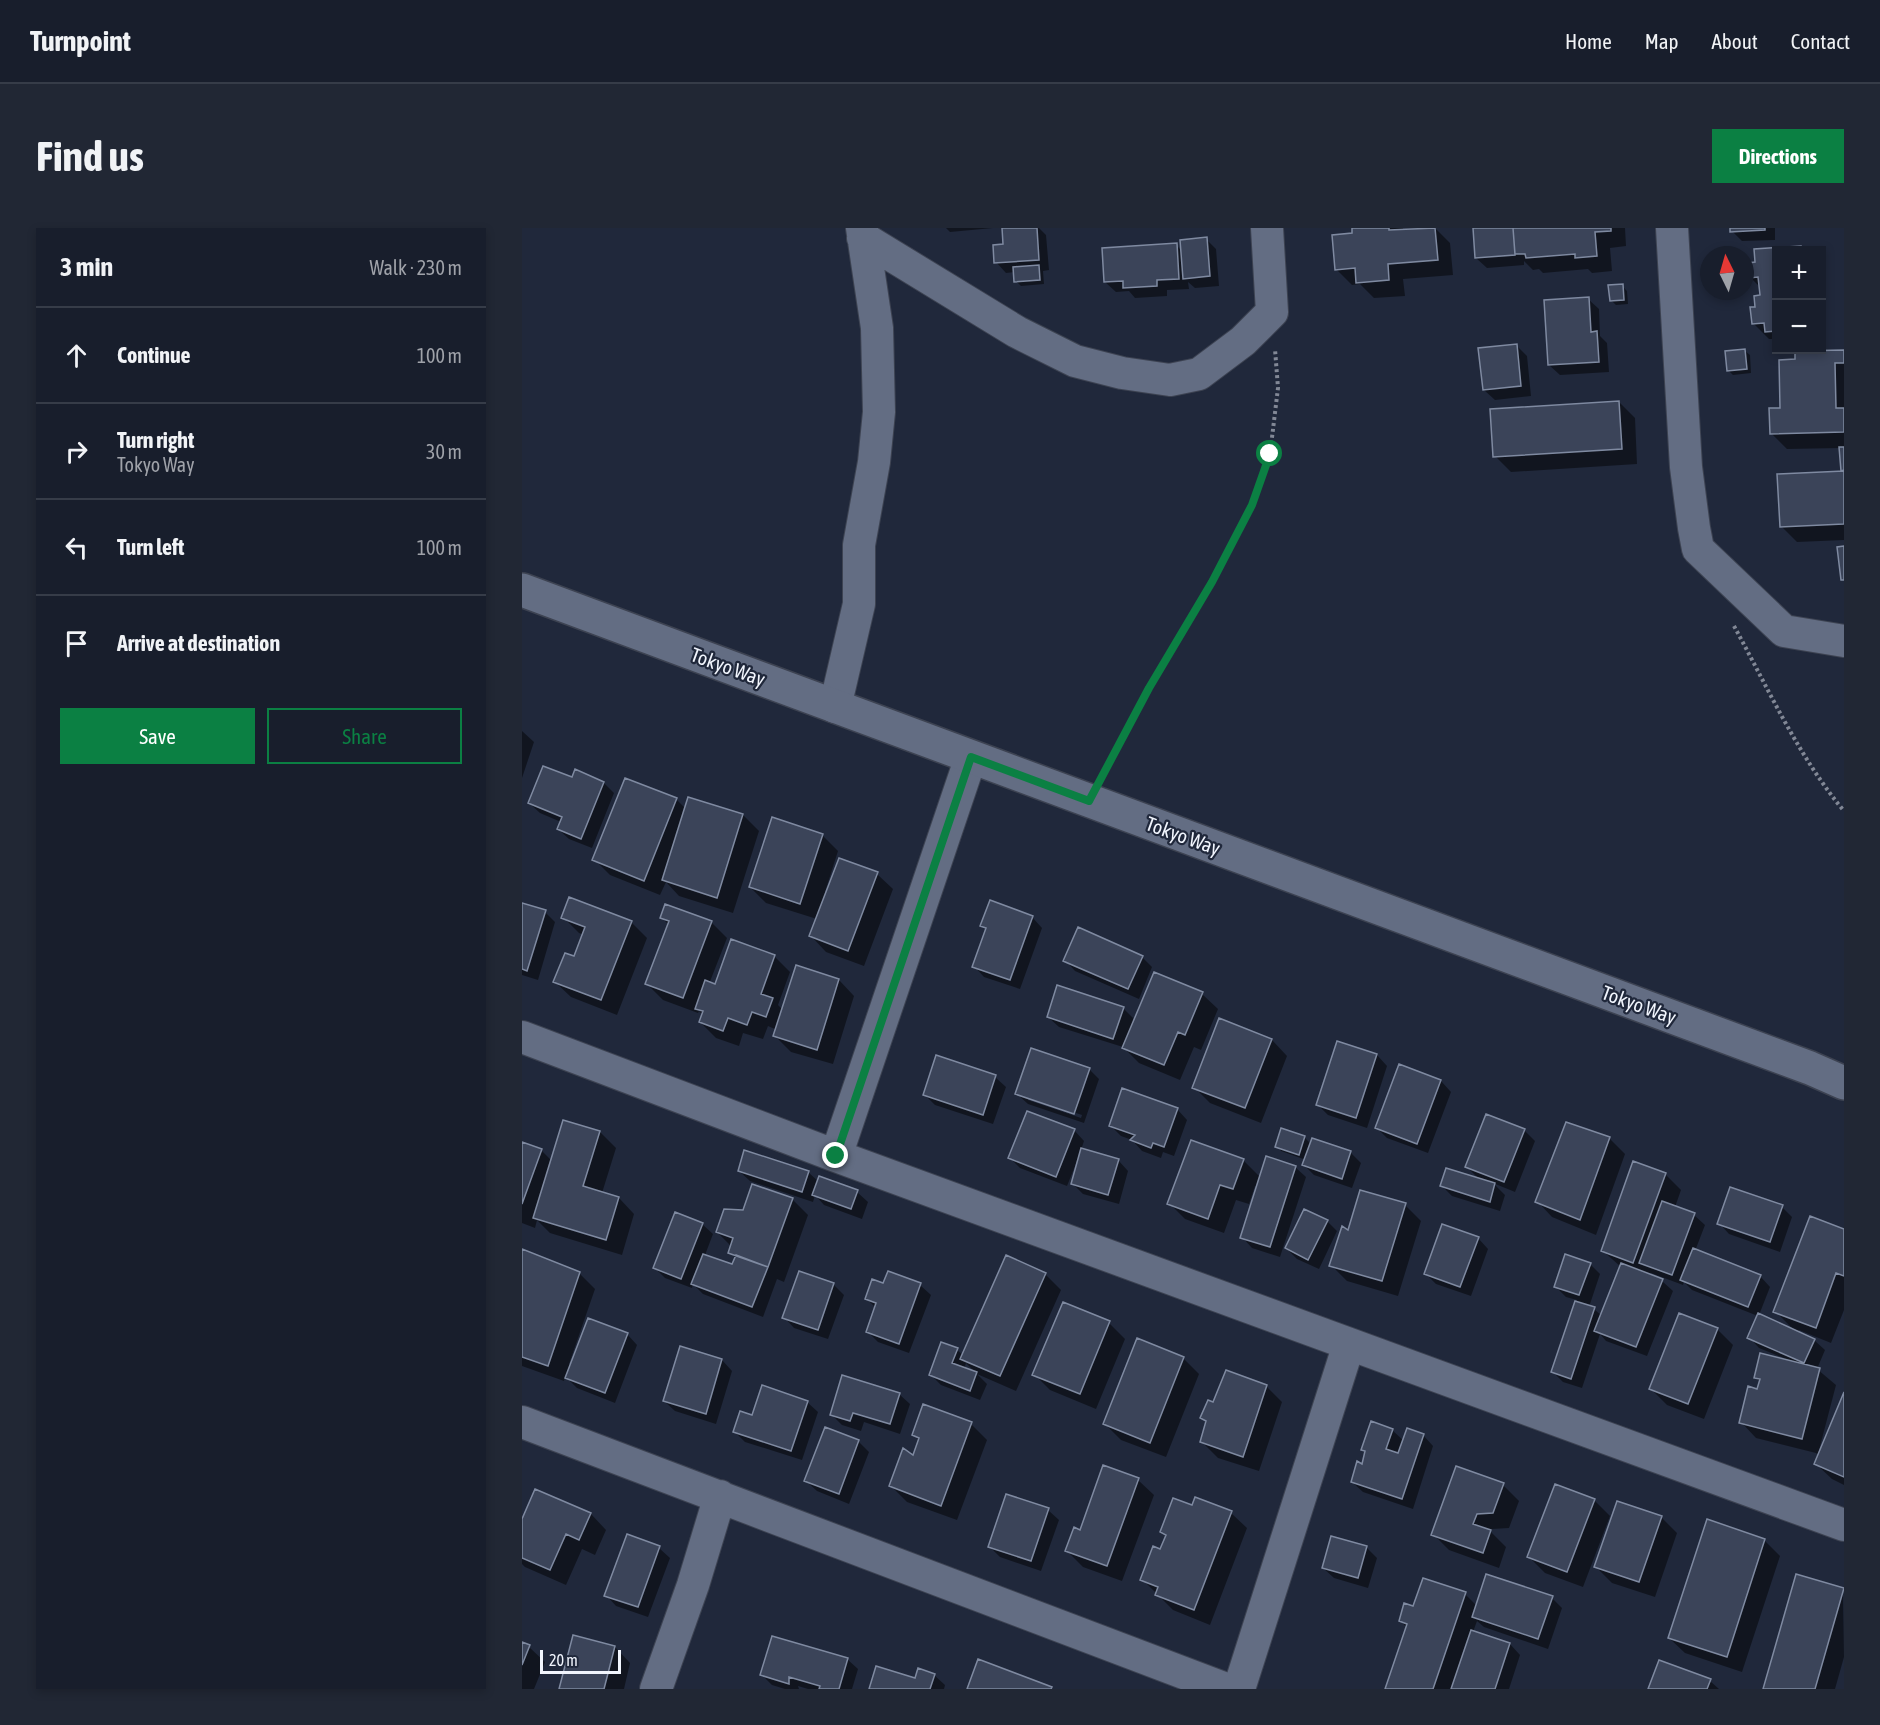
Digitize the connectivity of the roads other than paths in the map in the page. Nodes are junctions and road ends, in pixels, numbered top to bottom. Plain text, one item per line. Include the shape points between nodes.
1 (1267, 228) edge
2 (1672, 228) edge
3 (862, 233) edge
4 (522, 590) edge
5 (1844, 641) edge
6 (835, 707) junction
7 (971, 757) junction
8 (522, 1037) edge
9 (1844, 1083) edge
10 (836, 1156) junction
11 (1349, 1344) junction
12 (522, 1422) edge
13 (720, 1496) junction
14 (1844, 1525) edge
15 (656, 1689) edge
16 (1226, 1689) edge
17 (1239, 1689) edge

1 - 3 street via 1272,312 1243,341 1199,374 1170,380 1075,361 1017,332
2 - 5 street via 1686,467 1698,549 1784,631
3 - 6 street via 877,328 879,412 859,545 859,604
4 - 6 main road, Tokyo Way
6 - 7 main road, Tokyo Way
7 - 9 main road, Tokyo Way
7 - 10 street
8 - 10 street
10 - 11 street
11 - 14 street
11 - 17 street
12 - 13 street
13 - 15 street
13 - 16 street

